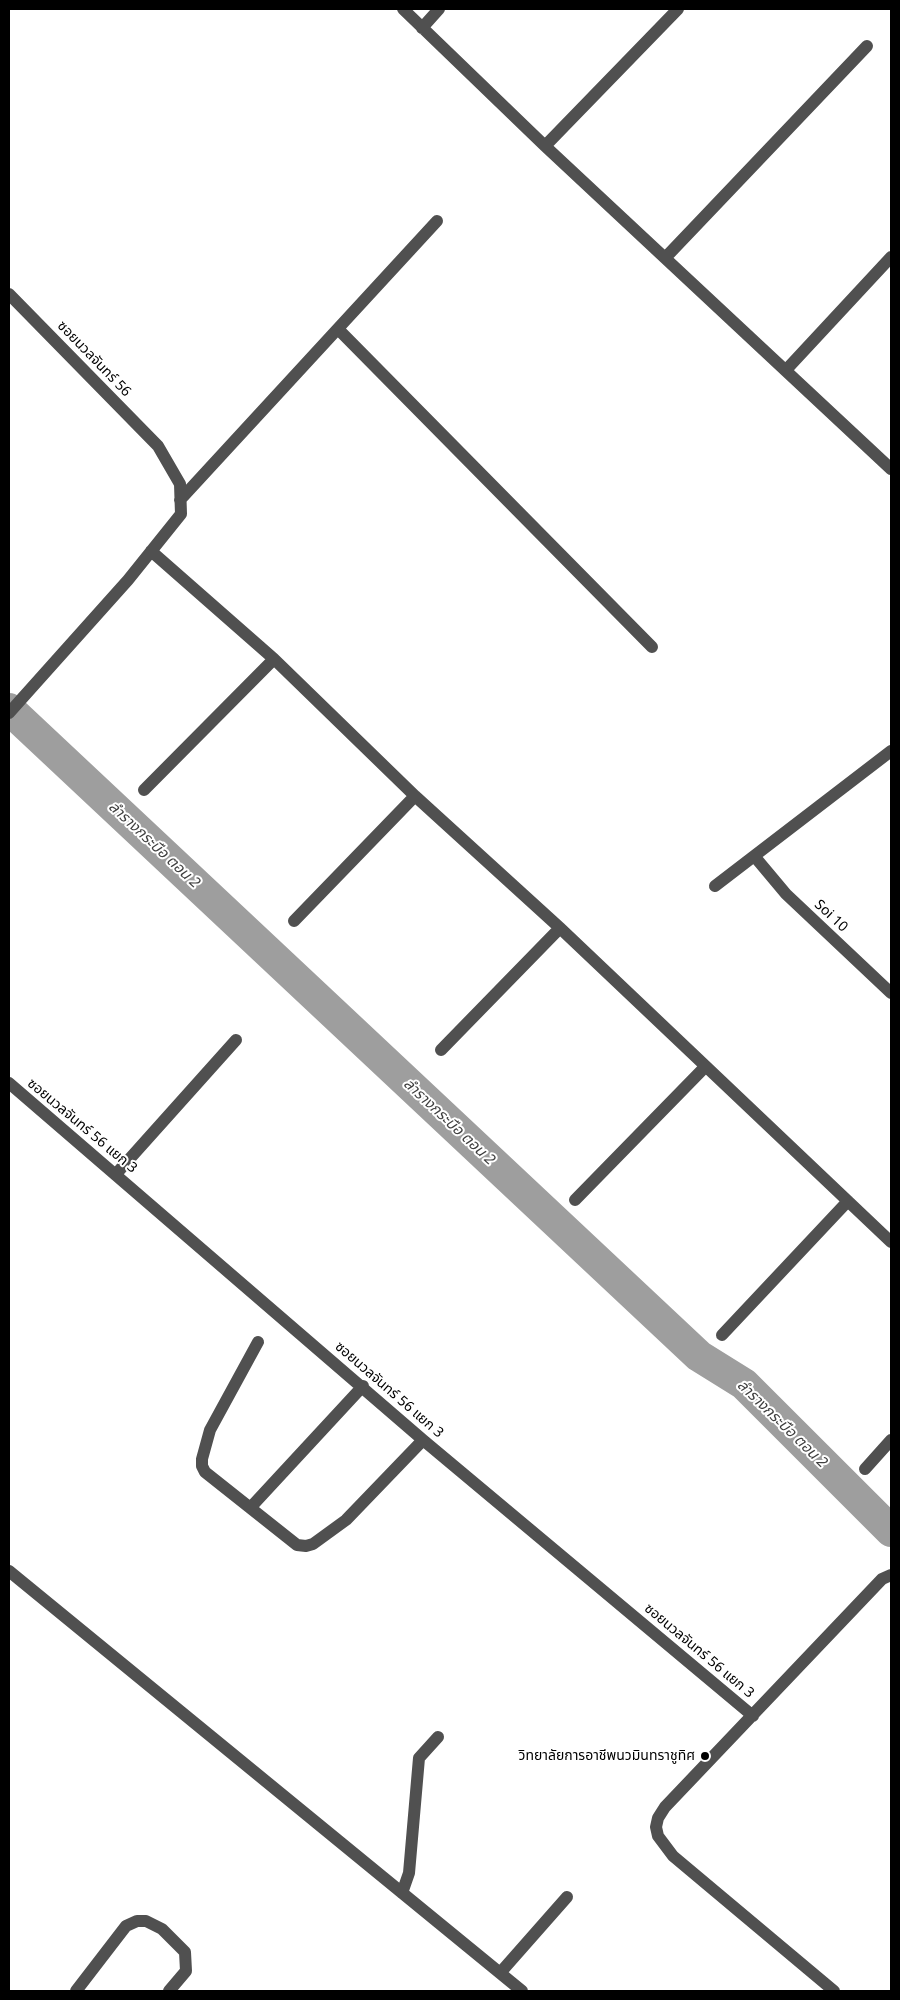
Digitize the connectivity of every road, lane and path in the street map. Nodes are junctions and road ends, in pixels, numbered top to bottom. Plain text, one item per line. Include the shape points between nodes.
1 (403, 9) edge
2 (439, 9) edge
3 (678, 9) edge
4 (422, 28) junction
5 (867, 46) dead end
6 (545, 146) junction
7 (437, 221) dead end
8 (666, 257) junction
9 (891, 257) edge
10 (9, 294) edge
11 (338, 329) junction
12 (786, 370) junction
13 (891, 469) edge
14 (180, 500) junction
15 (151, 551) junction
16 (652, 647) dead end
17 (274, 659) junction
18 (13, 708) edge
19 (891, 751) edge
20 (144, 790) dead end
21 (415, 796) junction
22 (755, 857) junction
23 (715, 886) dead end
24 (294, 921) dead end
25 (560, 928) junction
26 (891, 993) edge
27 (236, 1040) dead end
28 (441, 1050) dead end
29 (705, 1067) junction
30 (9, 1083) edge
31 (116, 1174) junction
32 (575, 1200) dead end
33 (848, 1201) junction
34 (891, 1242) edge
35 (722, 1335) dead end
36 (258, 1342) dead end
37 (363, 1386) junction
38 (423, 1440) junction
39 (891, 1440) edge
40 (865, 1469) dead end
41 (251, 1507) junction
42 (9, 1571) edge
43 (891, 1575) edge
44 (753, 1716) junction
45 (438, 1737) dead end
46 (402, 1893) junction
47 (567, 1897) dead end
48 (500, 1973) junction
49 (76, 1991) edge
50 (169, 1991) edge
51 (522, 1991) edge
52 (834, 1991) edge

1 - 4 street
2 - 4 street
3 - 6 street
4 - 6 street
5 - 8 street
6 - 8 street
7 - 11 street
8 - 12 street
9 - 12 street
10 - 14 street, ซอยนวลจันทร์ 56 via 158,446 180,484
11 - 14 street
11 - 16 street
12 - 13 street
14 - 15 street via 180,514
15 - 17 street
15 - 18 street
17 - 20 street
17 - 21 street
19 - 22 street
21 - 24 street
21 - 25 street
22 - 23 street
22 - 26 street, Soi 10 via 786,894
25 - 28 street
25 - 29 street
27 - 31 street
29 - 32 street
29 - 33 street
30 - 31 street, ซอยนวลจันทร์ 56 แยก 3
31 - 37 street, ซอยนวลจันทร์ 56 แยก 3
33 - 34 street
33 - 35 street
36 - 41 street via 210,1430 202,1459 205,1472
37 - 38 street, ซอยนวลจันทร์ 56 แยก 3
37 - 41 street
38 - 41 street via 346,1520 313,1544 297,1545
38 - 44 street, ซอยนวลจันทร์ 56 แยก 3
39 - 40 street
42 - 46 street
43 - 44 street via 882,1579
44 - 52 street via 665,1807 658,1818 658,1836 673,1856
45 - 46 street via 419,1758 409,1873
46 - 48 street
47 - 48 street
48 - 51 street
49 - 50 street via 126,1926 146,1921 162,1929 186,1952 186,1971

